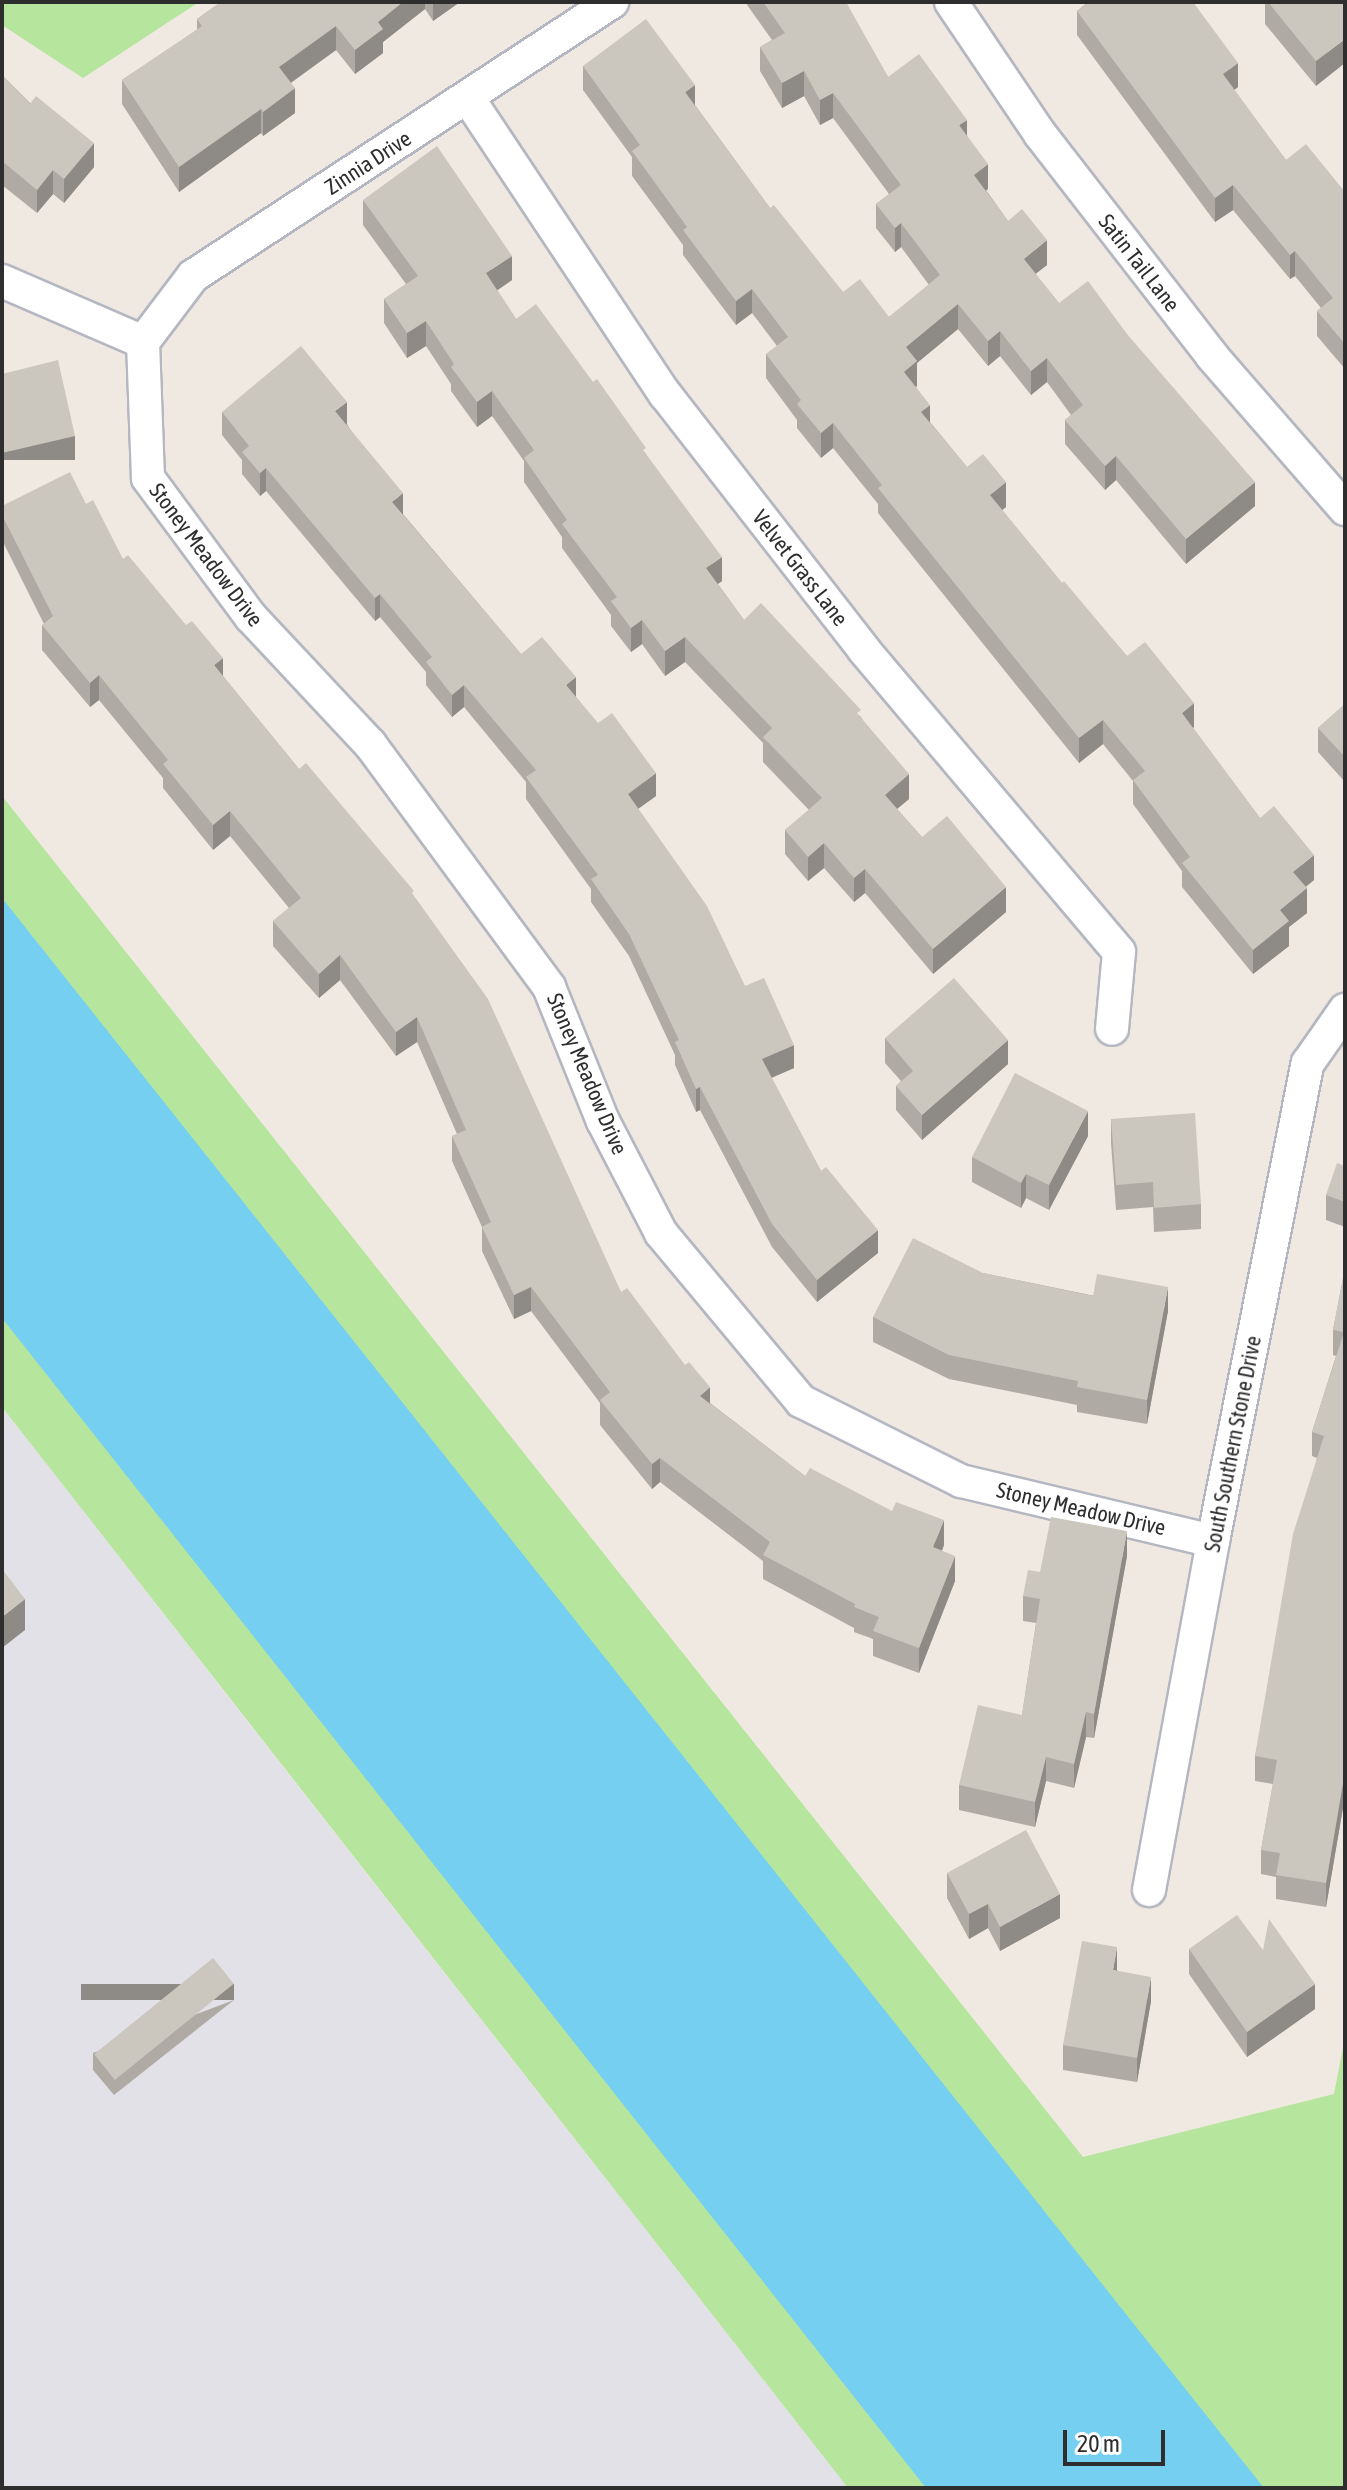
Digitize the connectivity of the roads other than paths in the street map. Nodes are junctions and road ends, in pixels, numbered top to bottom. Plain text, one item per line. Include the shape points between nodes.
1 (612, 2) edge
2 (951, 2) edge
3 (468, 98) junction
4 (2, 281) edge
5 (143, 342) junction
6 (1345, 509) edge
7 (1345, 1010) edge
8 (1112, 1029) dead end
9 (1213, 1541) junction
10 (1149, 1890) dead end

1 - 3 street, Zinnia Drive
2 - 6 street, Satin Tail Lane via 1040,134 1212,356
3 - 5 street, Zinnia Drive via 193,276
3 - 8 street, Velvet Grass Lane via 665,394 864,650 1119,952
4 - 5 street
5 - 9 street, Stoney Meadow Drive via 148,478 251,617 370,744 549,987 603,1121 661,1233 801,1401 961,1481
7 - 9 street, South Southern Stone Drive via 1308,1063
9 - 10 street, South Southern Stone Drive

